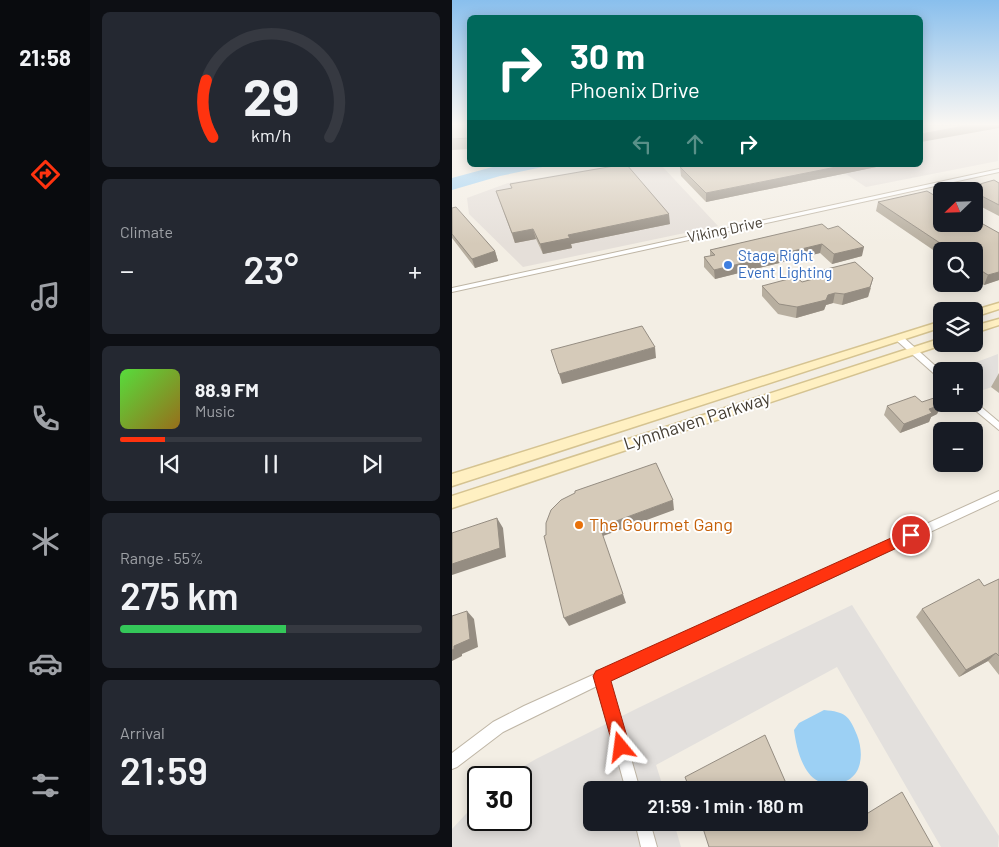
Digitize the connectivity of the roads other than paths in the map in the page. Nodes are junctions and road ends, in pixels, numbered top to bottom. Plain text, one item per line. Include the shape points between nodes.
1 (998, 170) edge
2 (452, 290) edge
3 (998, 306) edge
4 (983, 311) edge
5 (998, 322) edge
6 (933, 327) edge
7 (983, 327) edge
8 (900, 338) junction
9 (933, 343) edge
10 (913, 350) junction
11 (933, 368) edge
12 (982, 412) edge
13 (998, 427) edge
14 (452, 480) edge
15 (998, 495) edge
16 (452, 502) edge
17 (601, 676) junction
18 (452, 762) edge
19 (630, 781) edge
20 (645, 831) edge
21 (649, 847) edge

1 - 2 street, Viking Drive
3 - 4 main road
5 - 7 main road
6 - 8 main road, Lynnhaven Parkway
8 - 10 street
8 - 14 main road, Lynnhaven Parkway
9 - 10 main road, Lynnhaven Parkway
10 - 11 street
10 - 16 main road, Lynnhaven Parkway
12 - 13 street
15 - 17 street
17 - 18 street via 498,727
17 - 19 street
20 - 21 street

